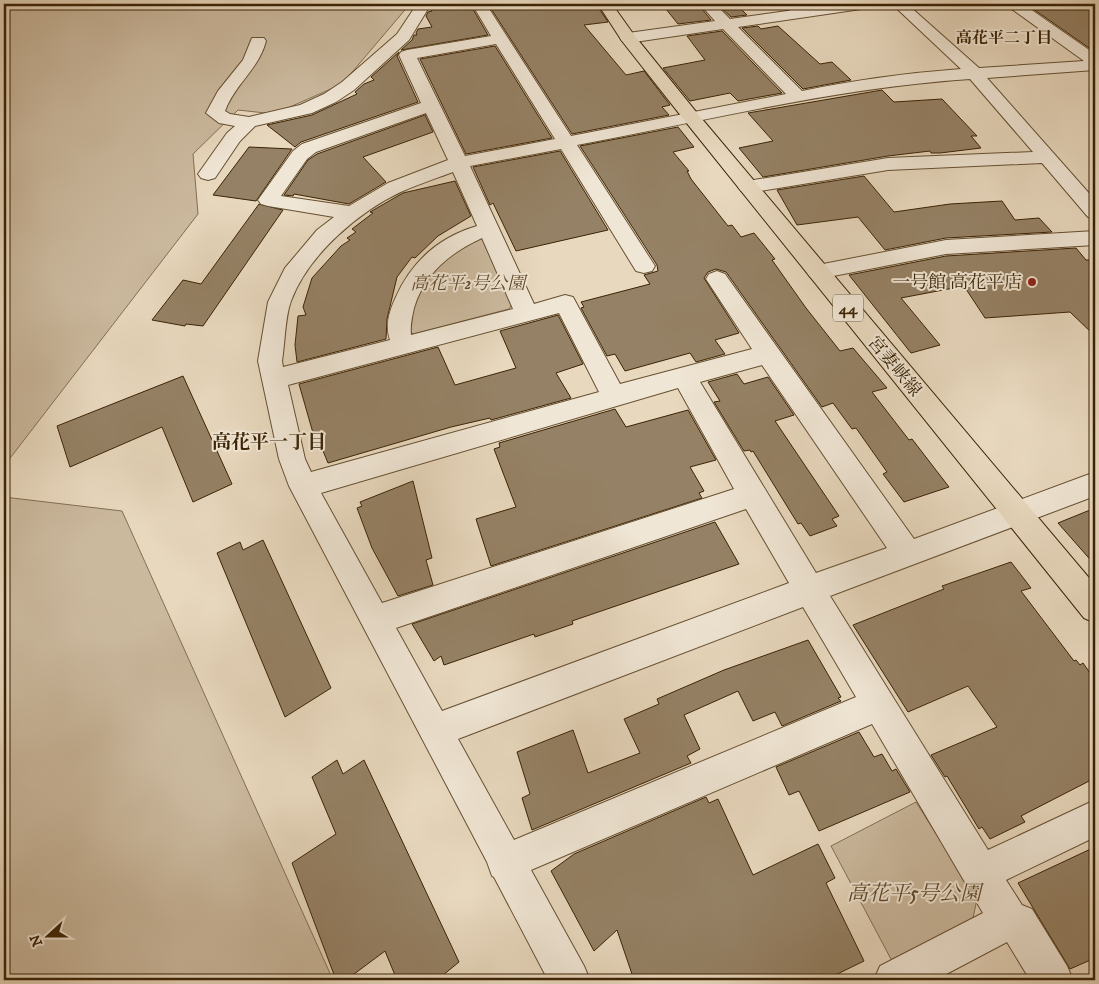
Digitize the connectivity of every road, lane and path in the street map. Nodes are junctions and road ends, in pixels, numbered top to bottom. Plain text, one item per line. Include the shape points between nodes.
1 (424, 4) edge
2 (479, 4) edge
3 (605, 4) edge
4 (707, 4) edge
5 (868, 4) edge
6 (899, 4) edge
7 (1014, 4) edge
8 (792, 9) edge
9 (725, 24) junction
10 (628, 38) junction
11 (500, 39) junction
12 (258, 41) dead end
13 (1095, 61) edge
14 (1095, 65) edge
15 (974, 73) junction
16 (798, 96) junction
17 (430, 106) junction
18 (691, 117) junction
19 (249, 122) junction
20 (565, 142) junction
21 (1049, 157) junction
22 (459, 163) junction
23 (208, 174) dead end
24 (748, 186) junction
25 (1095, 212) edge
26 (352, 213) junction
27 (489, 230) junction
28 (1095, 238) edge
29 (644, 266) dead end
30 (818, 272) junction
31 (718, 279) dead end
32 (527, 314) junction
33 (403, 346) junction
34 (768, 354) junction
35 (684, 377) junction
36 (273, 379) junction
37 (614, 396) junction
38 (1095, 484) edge
39 (303, 486) junction
40 (752, 495) junction
41 (1018, 514) junction
42 (908, 554) junction
43 (809, 590) junction
44 (1095, 608) edge
45 (376, 620) junction
46 (879, 704) junction
47 (436, 730) junction
48 (1095, 818) edge
49 (505, 864) junction
50 (981, 873) junction
51 (1009, 920) junction
52 (570, 980) edge
53 (894, 980) edge
54 (1053, 980) edge

1 - 19 street via 403,37 348,86 306,109
2 - 11 street
3 - 10 main road, 宮妻峡線 / 44
4 - 9 street
5 - 8 street
6 - 15 street
7 - 13 street
8 - 9 street
9 - 10 street
9 - 16 street
10 - 18 main road, 宮妻峡線 / 44
11 - 17 street via 407,55
11 - 20 street
12 - 19 street via 257,49 215,113 224,119
14 - 15 street
15 - 16 street via 875,82
15 - 21 street
16 - 18 street
17 - 22 street
17 - 26 street via 309,148 300,155 268,200
18 - 20 street
18 - 24 main road, 宮妻峡線 / 44
19 - 23 street via 233,137
20 - 22 street
20 - 29 street
21 - 24 street via 888,164
21 - 25 street
22 - 26 street via 395,187
22 - 27 street
24 - 30 main road, 宮妻峡線 / 44
26 - 36 street via 318,241 284,288 274,324 270,362
27 - 32 street
27 - 33 street via 452,244 423,269 413,284 400,317
28 - 30 street via 946,247
30 - 41 main road, 宮妻峡線 / 44
31 - 34 street
32 - 33 street
32 - 37 street via 565,303
33 - 36 street
34 - 35 street
34 - 42 street
35 - 37 street
35 - 40 street
36 - 39 street via 292,458
37 - 39 street
38 - 41 street
39 - 45 street
40 - 43 street
40 - 45 street
41 - 42 street
41 - 44 main road, 宮妻峡線 / 44
42 - 43 street
43 - 46 street
43 - 47 street
45 - 47 street
46 - 49 street
46 - 50 street
47 - 49 street
48 - 50 street
49 - 52 street
50 - 51 street
51 - 53 street
51 - 54 street via 1018,923

